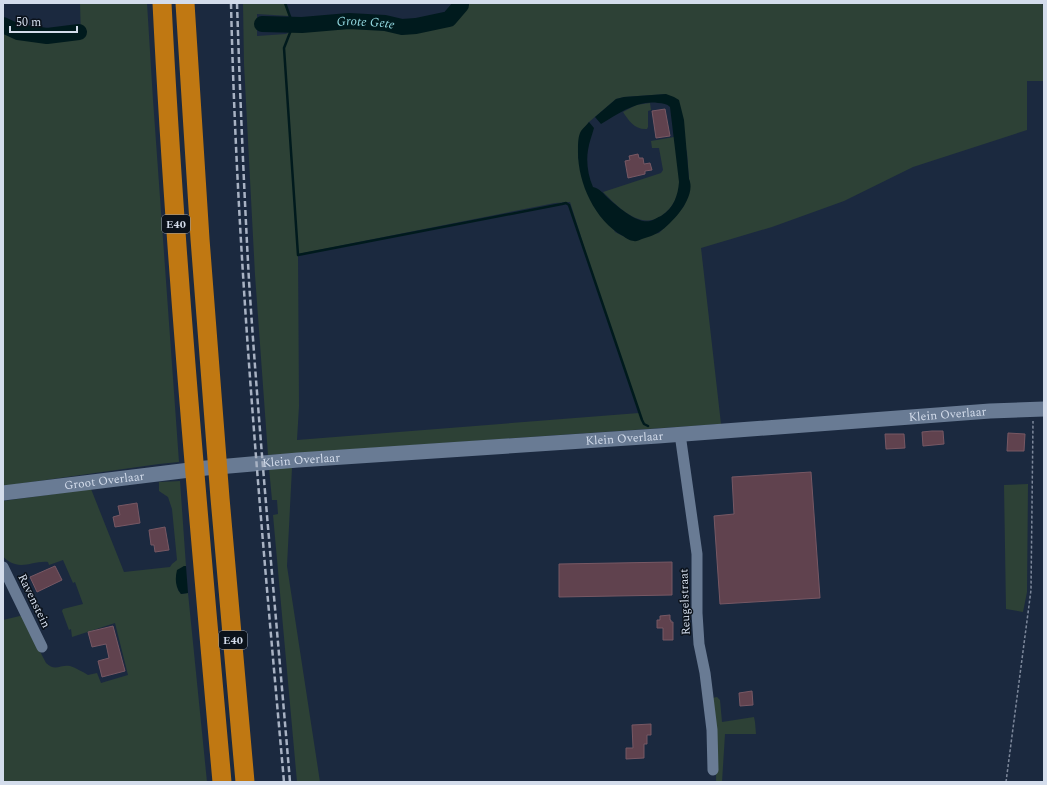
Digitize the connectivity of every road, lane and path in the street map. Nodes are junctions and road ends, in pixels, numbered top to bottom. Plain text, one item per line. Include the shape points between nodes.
1 (162, 3) edge
2 (185, 3) edge
3 (1039, 409) edge
4 (680, 434) junction
5 (206, 468) joint
6 (3, 493) edge
7 (3, 567) edge
8 (42, 647) dead end
9 (713, 770) dead end
10 (222, 782) edge
11 (245, 782) edge
12 (1006, 782) edge

1 - 10 highway, E40 via 192,446
2 - 11 highway, E40 via 200,239
3 - 4 main road, Klein Overlaar
3 - 12 path via 1031,590
4 - 5 main road, Klein Overlaar
4 - 9 street, Reugelstraat via 697,554 699,644 712,730
5 - 6 main road, Groot Overlaar
7 - 8 street, Ravenstein

